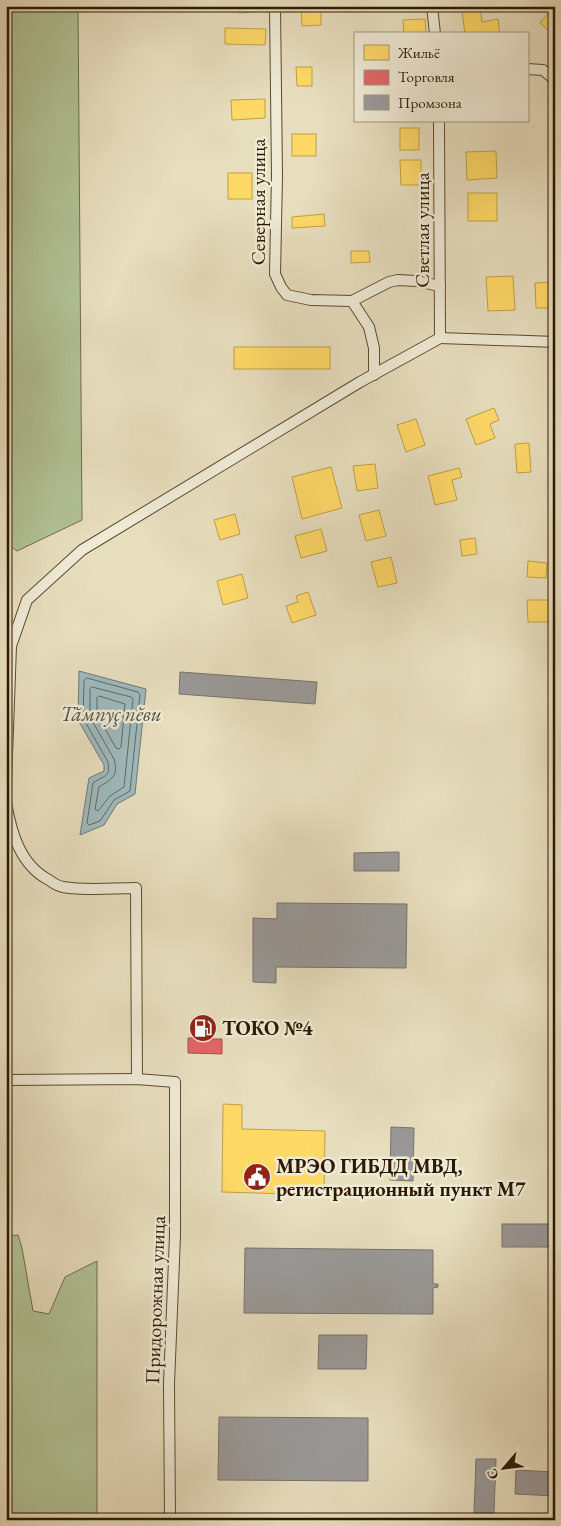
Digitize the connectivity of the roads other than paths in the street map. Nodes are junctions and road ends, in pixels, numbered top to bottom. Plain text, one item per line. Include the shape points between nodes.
1 (275, 6) edge
2 (432, 6) edge
3 (435, 32) edge
4 (528, 69) edge
5 (555, 80) edge
6 (439, 122) edge
7 (440, 286) junction
8 (352, 301) junction
9 (440, 338) junction
10 (555, 342) edge
11 (374, 375) junction
12 (6, 785) edge
13 (6, 802) edge
14 (136, 1079) junction
15 (6, 1080) edge
16 (170, 1520) edge

1 - 8 street, Северная улица via 275,274 287,296
2 - 3 street
4 - 5 street via 543,70
6 - 7 street, Светлая улица
7 - 8 street, Северная улица via 398,280
7 - 9 street, Светлая улица
8 - 11 street via 369,327 374,348
9 - 10 street
9 - 11 street
11 - 12 street via 82,550 27,600 11,646
13 - 14 street via 17,844 26,861 40,876 60,886 80,889 136,888
14 - 15 street
14 - 16 street, Придорожная улица via 175,1082 175,1236 169,1384

